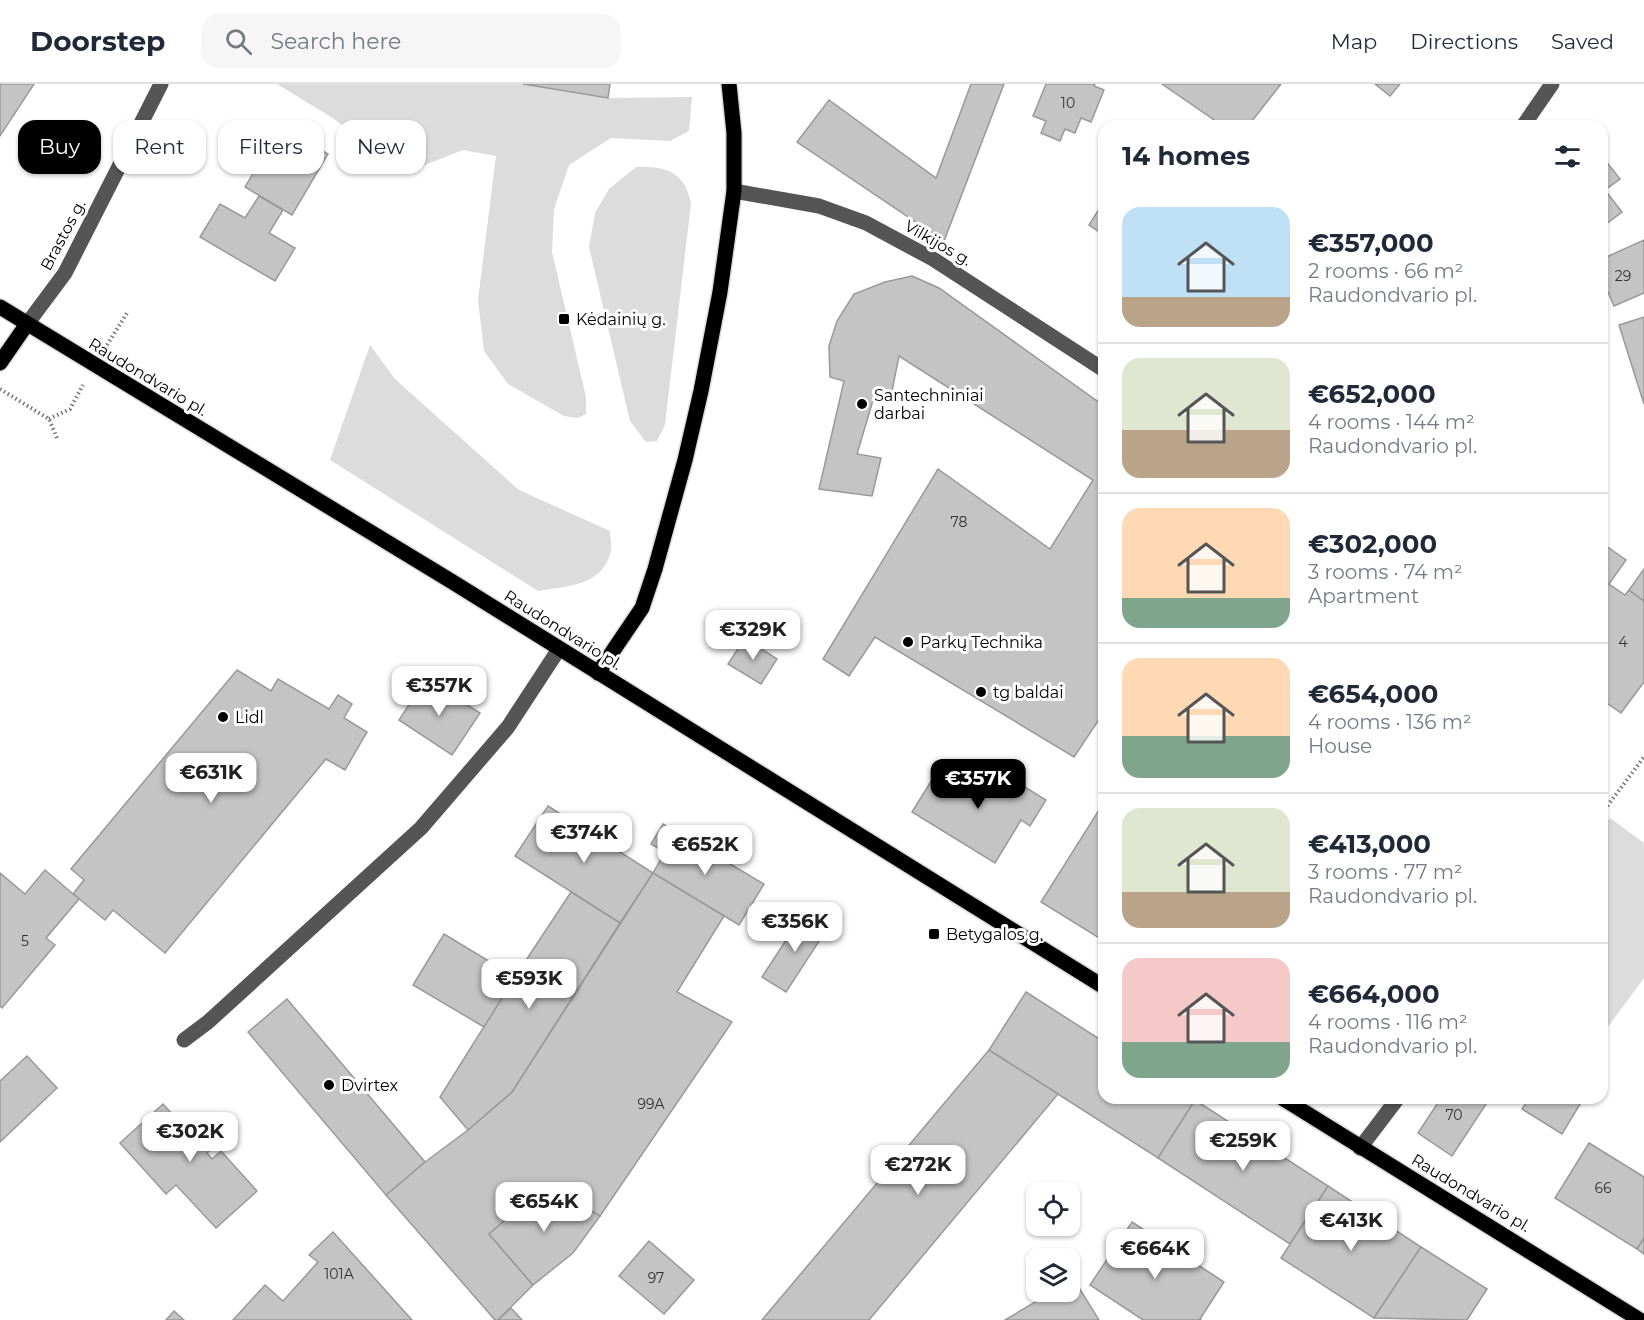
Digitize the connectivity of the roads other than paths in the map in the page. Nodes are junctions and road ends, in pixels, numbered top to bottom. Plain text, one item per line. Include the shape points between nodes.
1 (161, 84) edge
2 (729, 84) edge
3 (1552, 84) edge
4 (1527, 120) edge
5 (734, 191) junction
6 (0, 307) edge
7 (27, 324) junction
8 (0, 363) edge
9 (1098, 366) edge
10 (559, 649) junction
11 (598, 673) junction
12 (1098, 983) edge
13 (184, 1040) dead end
14 (1291, 1104) edge
15 (1393, 1104) edge
16 (1360, 1148) junction
17 (1641, 1320) edge

1 - 7 street, Brastos g. via 65,273
2 - 5 main road
3 - 4 street
5 - 9 street, Vilkijos g. via 819,206 866,223 933,260
5 - 11 main road via 701,391 655,569 642,608
6 - 7 main road, Raudondvario pl.
7 - 8 main road, Brastos g.
7 - 10 main road, Raudondvario pl.
10 - 11 main road, Raudondvario pl.
10 - 13 street via 508,727 421,828
11 - 12 main road, Raudondvario pl.
14 - 16 main road, Raudondvario pl.
15 - 16 street
16 - 17 main road, Raudondvario pl.

